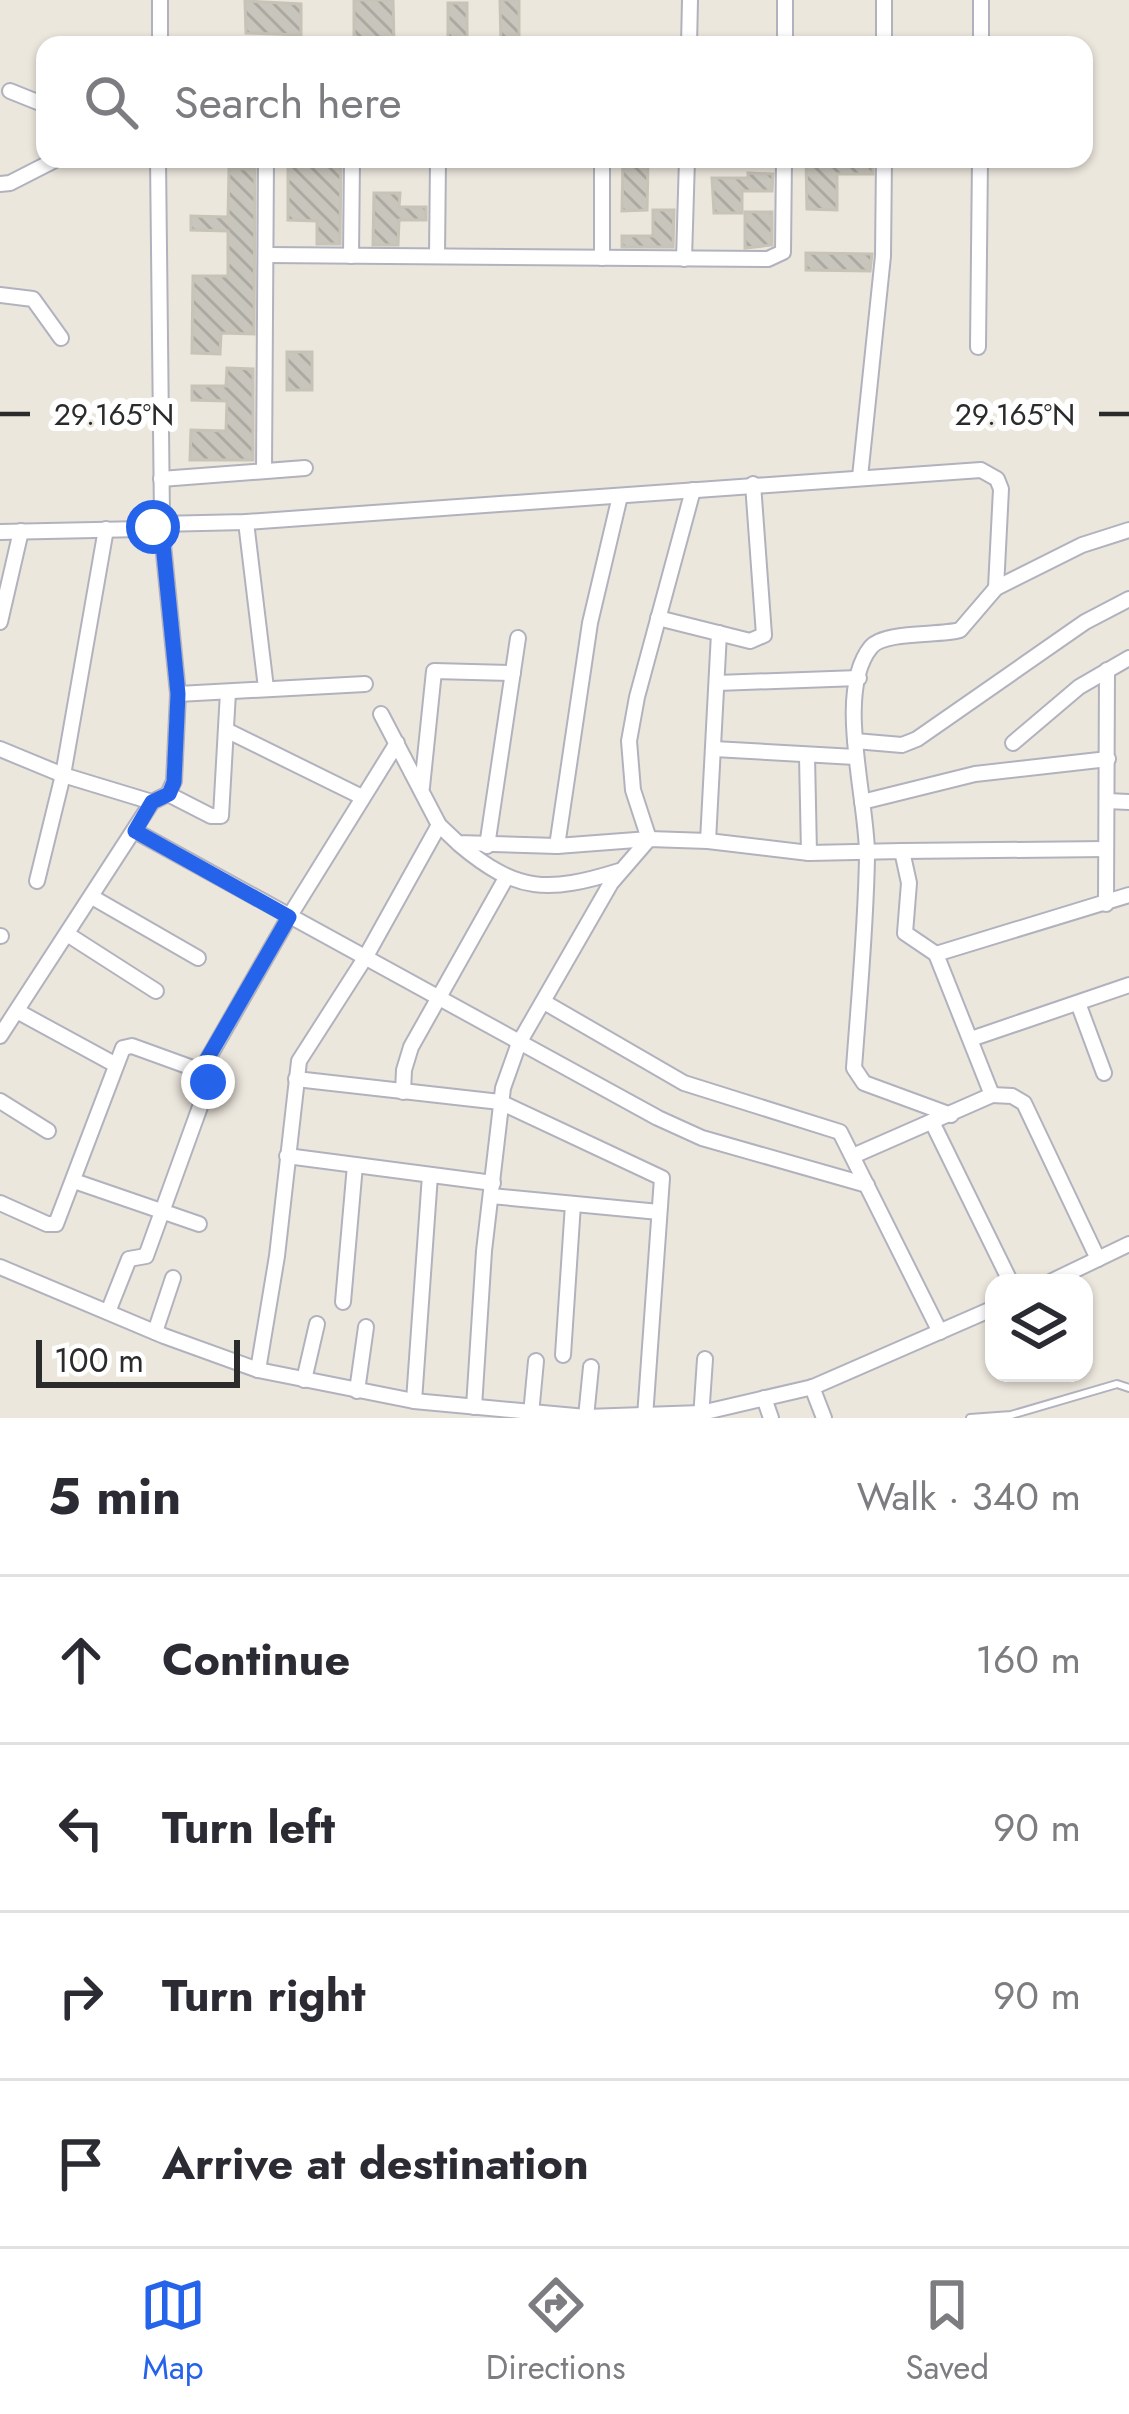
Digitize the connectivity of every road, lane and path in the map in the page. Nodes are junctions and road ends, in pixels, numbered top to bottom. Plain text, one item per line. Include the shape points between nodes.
1 (160, 0) edge
2 (690, 0) edge
3 (785, 0) edge
4 (884, 0) edge
5 (981, 0) edge
6 (160, 36) edge
7 (689, 36) edge
8 (785, 36) edge
9 (884, 36) edge
10 (981, 36) edge
11 (10, 91) dead end
12 (36, 101) edge
13 (39, 168) edge
14 (158, 168) edge
15 (266, 168) edge
16 (352, 168) edge
17 (438, 168) edge
18 (602, 168) edge
19 (687, 168) edge
20 (784, 168) edge
21 (884, 168) edge
22 (980, 168) edge
23 (0, 184) edge
24 (266, 255) junction
25 (351, 256) junction
26 (437, 256) junction
27 (602, 258) junction
28 (684, 259) junction
29 (0, 295) edge
30 (61, 338) dead end
31 (978, 347) dead end
32 (305, 467) dead end
33 (264, 471) junction
34 (860, 477) junction
35 (161, 479) junction
36 (753, 484) junction
37 (693, 490) junction
38 (620, 496) junction
39 (246, 521) junction
40 (160, 524) junction
41 (106, 530) junction
42 (1129, 530) edge
43 (0, 532) edge
44 (21, 532) junction
45 (996, 588) junction
46 (1129, 599) edge
47 (658, 618) junction
48 (0, 622) edge
49 (719, 633) junction
50 (518, 638) dead end
51 (1129, 658) edge
52 (1106, 670) junction
53 (512, 673) junction
54 (859, 678) junction
55 (365, 683) dead end
56 (717, 683) junction
57 (266, 688) junction
58 (228, 692) junction
59 (178, 694) junction
60 (381, 714) dead end
61 (228, 731) junction
62 (397, 743) junction
63 (1013, 743) dead end
64 (0, 749) edge
65 (714, 749) junction
66 (855, 749) junction
67 (807, 756) junction
68 (1108, 759) junction
69 (62, 775) junction
70 (422, 787) junction
71 (169, 794) junction
72 (362, 797) junction
73 (1107, 801) junction
74 (152, 802) junction
75 (862, 802) junction
76 (1129, 802) edge
77 (440, 825) junction
78 (135, 831) junction
79 (649, 839) junction
80 (709, 841) junction
81 (458, 843) junction
82 (487, 846) junction
83 (557, 846) junction
84 (1106, 849) junction
85 (902, 851) junction
86 (867, 852) junction
87 (809, 853) junction
88 (619, 871) junction
89 (506, 878) junction
90 (37, 880) dead end
91 (1129, 895) edge
92 (92, 897) junction
93 (1106, 904) junction
94 (289, 917) junction
95 (67, 934) junction
96 (936, 954) junction
97 (198, 958) dead end
98 (365, 958) junction
99 (1129, 985) edge
100 (156, 991) dead end
101 (437, 1000) junction
102 (544, 1002) junction
103 (1078, 1003) junction
104 (16, 1011) junction
105 (0, 1036) edge
106 (971, 1039) junction
107 (520, 1043) junction
108 (116, 1065) junction
109 (201, 1071) junction
110 (1103, 1073) dead end
111 (296, 1078) junction
112 (403, 1092) junction
113 (992, 1095) junction
114 (0, 1101) edge
115 (500, 1102) junction
116 (951, 1115) junction
117 (933, 1124) junction
118 (48, 1131) dead end
119 (287, 1156) junction
120 (854, 1156) junction
121 (355, 1165) junction
122 (430, 1175) junction
123 (74, 1181) junction
124 (867, 1185) junction
125 (492, 1189) junction
126 (0, 1203) edge
127 (573, 1204) junction
128 (163, 1211) junction
129 (659, 1212) junction
130 (199, 1224) dead end
131 (1129, 1244) edge
132 (1098, 1258) junction
133 (0, 1267) edge
134 (1007, 1274) edge
135 (1066, 1274) edge
136 (173, 1278) dead end
137 (343, 1302) dead end
138 (108, 1312) junction
139 (985, 1312) edge
140 (317, 1324) dead end
141 (366, 1327) dead end
142 (154, 1332) junction
143 (940, 1332) junction
144 (563, 1355) dead end
145 (705, 1359) dead end
146 (536, 1361) dead end
147 (592, 1366) dead end
148 (259, 1370) junction
149 (304, 1380) junction
150 (812, 1388) junction
151 (1129, 1388) edge
152 (357, 1390) junction
153 (764, 1399) junction
154 (414, 1401) junction
155 (474, 1407) junction
156 (531, 1414) junction
157 (701, 1416) edge
158 (586, 1417) edge
159 (645, 1417) edge
160 (771, 1418) edge
161 (824, 1418) edge
162 (970, 1418) edge

1 - 6 street
2 - 7 street
3 - 8 street
4 - 9 street
5 - 10 street
11 - 12 street
13 - 23 street
14 - 35 street
15 - 24 street
16 - 25 street
17 - 26 street
18 - 27 street
19 - 28 street
20 - 28 street via 783,252
21 - 34 street
22 - 31 street
24 - 25 street
24 - 33 street
25 - 26 street
26 - 27 street
27 - 28 street
29 - 30 street via 33,299
32 - 33 street
33 - 35 street
34 - 36 street
34 - 45 street via 990,473 1001,489
35 - 40 street
36 - 37 street
36 - 49 street via 764,635 750,641
37 - 38 street
37 - 47 street
38 - 39 street
38 - 83 street via 590,623
39 - 40 street
39 - 57 street
40 - 41 street
40 - 59 street
41 - 44 street
41 - 69 street
42 - 45 street
43 - 44 street
44 - 48 street
45 - 54 street via 960,630 874,642
46 - 66 street via 917,740
47 - 49 street
47 - 79 street via 629,741
49 - 56 street
50 - 53 street
51 - 52 street
52 - 63 street
52 - 68 street
53 - 70 street via 434,671
53 - 82 street
54 - 56 street
54 - 66 street
55 - 57 street
56 - 65 street
57 - 58 street
58 - 59 street
58 - 61 street
59 - 71 street
60 - 62 street
61 - 71 street via 220,816
61 - 72 street
62 - 70 street
62 - 72 street
64 - 69 street
65 - 67 street
65 - 80 street
66 - 67 street
66 - 75 street
67 - 87 street
68 - 73 street
68 - 75 street via 975,774
69 - 74 street
69 - 90 street
70 - 77 street
71 - 74 street
72 - 94 street
73 - 76 street
73 - 84 street
74 - 78 street
75 - 86 street
77 - 81 street
77 - 98 street
78 - 92 street
78 - 94 street
79 - 80 street
79 - 83 street
79 - 88 street
80 - 87 street
81 - 82 street
81 - 89 street
82 - 83 street
84 - 85 street
84 - 93 street
85 - 86 street
85 - 96 street via 905,933
86 - 87 street
86 - 116 street via 856,1074
88 - 89 street via 560,887
88 - 102 street
89 - 101 street
91 - 93 street
92 - 95 street
92 - 97 street
93 - 96 street
94 - 98 street
94 - 109 street
95 - 100 street
95 - 104 street
96 - 106 street
98 - 101 street
98 - 111 street via 303,1052
99 - 103 street
101 - 107 street
101 - 112 street via 406,1058
102 - 107 street
102 - 120 street via 684,1083 832,1128
103 - 106 street
103 - 110 street
104 - 105 street
104 - 108 street
106 - 113 street
107 - 115 street
107 - 124 street via 702,1138
108 - 109 street via 132,1046
108 - 123 street
109 - 128 street via 208,1082
111 - 112 street
111 - 119 street
112 - 115 street
113 - 116 street
113 - 132 street via 1024,1103
114 - 118 street
115 - 125 street
115 - 129 street via 659,1174
116 - 117 street
117 - 120 street
117 - 134 street
119 - 121 street
119 - 148 street
120 - 124 street
121 - 122 street
121 - 137 street
122 - 125 street
122 - 154 street
123 - 126 street via 52,1226
123 - 128 street
124 - 143 street
125 - 127 street
125 - 155 street
127 - 129 street
127 - 144 street
128 - 130 street
128 - 138 street via 144,1259 128,1262
129 - 159 street
131 - 132 street
132 - 135 street
133 - 138 street
136 - 142 street
138 - 142 street
139 - 143 street
140 - 149 street
141 - 152 street
142 - 148 street
143 - 150 street
145 - 157 street
146 - 156 street
147 - 158 street
148 - 149 street
149 - 152 street
150 - 153 street
150 - 161 street
151 - 162 lane via 1117,1384 998,1418
152 - 154 street
153 - 157 street
153 - 160 street
154 - 155 street
155 - 156 street
156 - 158 street
157 - 159 street
158 - 159 street

